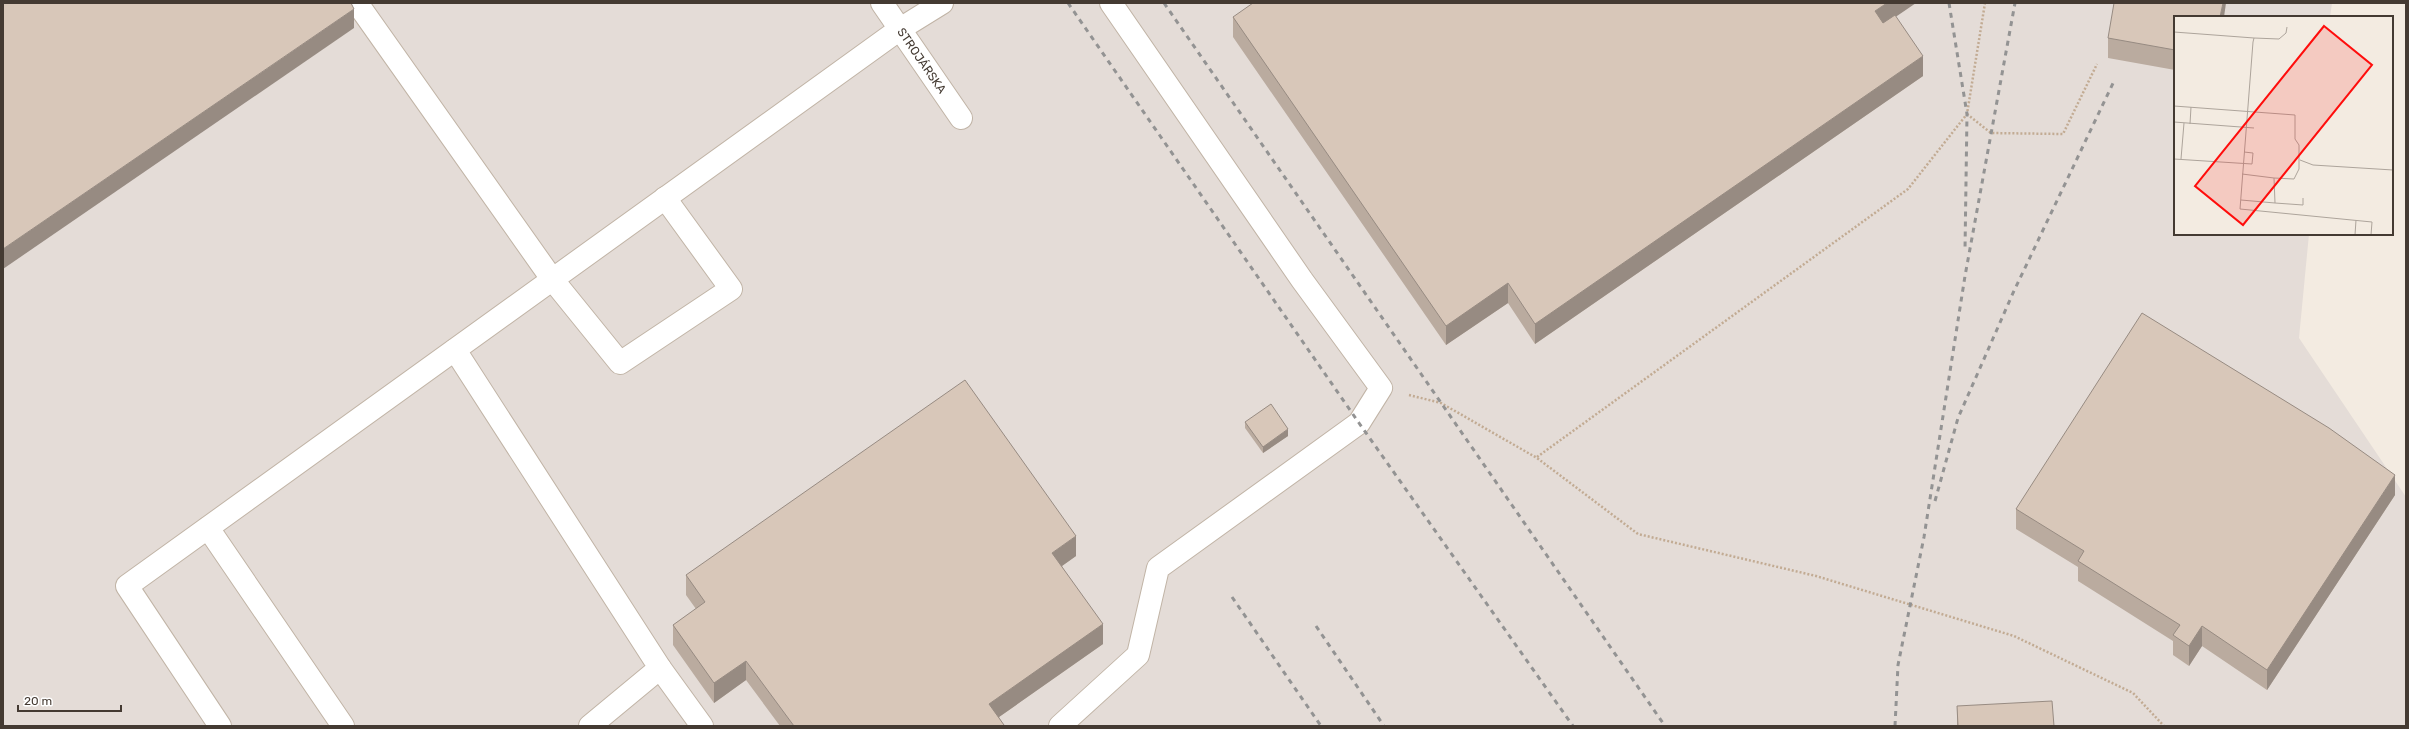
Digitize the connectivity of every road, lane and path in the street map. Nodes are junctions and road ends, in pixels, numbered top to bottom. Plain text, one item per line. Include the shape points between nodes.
1 (357, 3) edge
2 (882, 3) edge
3 (942, 3) edge
4 (1111, 3) edge
5 (1985, 3) edge
6 (900, 29) junction
7 (2097, 64) dead end
8 (1967, 114) junction
9 (961, 118) dead end
10 (665, 198) junction
11 (552, 279) junction
12 (455, 350) junction
13 (1381, 388) junction
14 (1537, 458) junction
15 (208, 528) junction
16 (660, 668) junction
17 (220, 726) edge
18 (343, 726) edge
19 (590, 726) edge
20 (702, 726) edge
21 (1060, 726) edge
22 (2164, 726) edge

1 - 11 street
2 - 6 street, STROJÁRSKA
3 - 6 street
4 - 13 street via 1297,273
5 - 8 path
6 - 9 street, STROJÁRSKA
6 - 10 street
7 - 8 path via 2063,134 1991,133
8 - 14 path via 1908,189
10 - 11 street
10 - 11 street via 731,289 620,364
11 - 12 street
12 - 15 street
12 - 16 street
13 - 14 path via 1441,403
13 - 21 street via 1359,423 1158,568 1138,655
14 - 22 path via 1638,534 1816,576 2014,636 2133,693
15 - 17 street via 127,586
15 - 18 street
16 - 19 street
16 - 20 street

